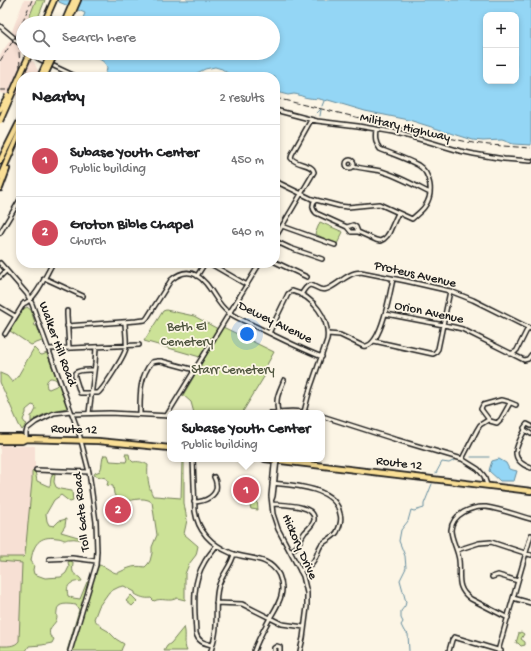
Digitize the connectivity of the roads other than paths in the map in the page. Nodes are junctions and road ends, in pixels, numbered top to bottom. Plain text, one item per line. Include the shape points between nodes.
1 (3, 0) edge
2 (54, 0) edge
3 (74, 0) edge
4 (78, 0) edge
5 (0, 6) edge
6 (47, 16) edge
7 (67, 16) edge
8 (71, 16) edge
9 (0, 26) edge
10 (16, 41) edge
11 (27, 60) edge
12 (41, 60) edge
13 (48, 60) edge
14 (52, 60) edge
15 (22, 72) edge
16 (42, 72) edge
17 (46, 72) edge
18 (66, 72) edge
19 (16, 83) edge
20 (16, 85) edge
21 (0, 109) edge
22 (280, 111) edge
23 (311, 120) junction
24 (0, 121) edge
25 (376, 129) junction
26 (16, 136) edge
27 (16, 138) edge
28 (9, 155) junction
29 (0, 161) edge
30 (531, 161) edge
31 (353, 166) dead end
32 (0, 177) edge
33 (280, 183) edge
34 (0, 188) edge
35 (430, 193) junction
36 (302, 194) junction
37 (315, 200) junction
38 (16, 206) edge
39 (398, 213) junction
40 (282, 226) junction
41 (347, 227) junction
42 (280, 229) edge
43 (358, 232) junction
44 (0, 233) edge
45 (280, 243) edge
46 (335, 245) dead end
47 (322, 259) dead end
48 (0, 263) edge
49 (280, 264) edge
50 (50, 268) edge
51 (202, 268) edge
52 (218, 268) edge
53 (257, 268) edge
54 (6, 271) junction
55 (197, 276) junction
56 (0, 277) edge
57 (307, 277) dead end
58 (44, 278) junction
59 (393, 279) junction
60 (247, 285) junction
61 (450, 291) junction
62 (301, 294) junction
63 (83, 296) dead end
64 (30, 299) junction
65 (0, 307) edge
66 (67, 311) dead end
67 (230, 313) junction
68 (386, 314) junction
69 (15, 316) junction
70 (125, 322) junction
71 (442, 325) junction
72 (67, 326) junction
73 (530, 328) edge
74 (269, 333) junction
75 (5, 334) dead end
76 (328, 334) junction
77 (374, 341) junction
78 (139, 345) dead end
79 (126, 346) junction
80 (96, 347) junction
81 (69, 348) junction
82 (49, 349) junction
83 (510, 354) junction
84 (531, 355) edge
85 (322, 357) junction
86 (94, 370) junction
87 (195, 370) junction
88 (284, 380) dead end
89 (92, 394) junction
90 (510, 403) junction
91 (516, 405) dead end
92 (172, 410) edge
93 (278, 410) edge
94 (305, 410) edge
95 (72, 412) junction
96 (89, 413) junction
97 (140, 414) junction
98 (167, 416) edge
99 (325, 417) edge
100 (488, 420) junction
101 (531, 426) edge
102 (525, 430) junction
103 (531, 434) edge
104 (0, 437) edge
105 (26, 439) junction
106 (0, 441) edge
107 (81, 441) junction
108 (167, 448) edge
109 (462, 459) junction
110 (193, 462) edge
111 (276, 462) edge
112 (294, 462) edge
113 (531, 468) edge
114 (36, 470) dead end
115 (89, 472) junction
116 (214, 477) dead end
117 (273, 483) junction
118 (487, 485) junction
119 (531, 491) edge
120 (194, 502) junction
121 (272, 504) junction
122 (531, 519) edge
123 (531, 537) edge
124 (216, 546) junction
125 (457, 550) junction
126 (290, 552) junction
127 (526, 553) junction
128 (234, 554) junction
129 (531, 555) edge
130 (49, 559) dead end
131 (96, 561) junction
132 (300, 571) junction
133 (492, 577) dead end
134 (518, 581) junction
135 (513, 598) junction
136 (216, 603) junction
137 (531, 603) edge
138 (270, 618) junction
139 (508, 618) junction
140 (304, 627) junction
141 (212, 645) junction
142 (70, 651) edge
143 (211, 651) edge
144 (254, 651) edge
145 (274, 651) edge
146 (280, 651) edge
147 (300, 651) edge
148 (449, 651) edge
149 (499, 651) edge

1 - 5 street
2 - 6 highway
3 - 7 highway
4 - 8 highway
9 - 10 street
11 - 15 highway, bridge
12 - 18 street
13 - 16 highway, bridge
14 - 17 highway, bridge
19 - 21 highway, bridge
20 - 24 highway, bridge
22 - 23 street, Military Highway
23 - 25 street, Military Highway
23 - 36 street via 291,156 294,161 314,170
25 - 30 street, Military Highway via 413,137 453,150
25 - 35 street via 377,146 423,169 428,177
26 - 29 highway
27 - 28 highway
28 - 32 highway
28 - 34 highway
31 - 35 street via 388,173
33 - 36 street
35 - 39 street via 426,206 412,219
36 - 37 street
36 - 40 street
37 - 39 street via 348,207 379,204
37 - 41 street via 313,207 316,213
38 - 44 street
39 - 43 street via 384,239 376,240
40 - 42 street
40 - 46 street
41 - 43 street via 351,232
41 - 43 street via 353,225
45 - 47 street
48 - 54 street, Walker Hill Road
49 - 57 street
50 - 58 street
51 - 55 street
52 - 60 street
53 - 60 street
54 - 56 street
54 - 64 street, Walker Hill Road
55 - 67 street, Dewey Avenue
55 - 70 street via 188,273 176,276 145,320
58 - 63 street
58 - 64 street
59 - 61 street, Proteus Avenue
59 - 62 street, Proteus Avenue via 361,272 354,273 326,290 306,286
59 - 68 street
60 - 67 street
61 - 71 street
61 - 73 street, Proteus Avenue
62 - 74 street via 292,291 288,294
62 - 76 street via 320,311
64 - 69 street
64 - 82 street, Walker Hill Road
65 - 69 street
66 - 72 street
67 - 74 street, Dewey Avenue
67 - 87 street
68 - 71 street, Orion Avenue
68 - 77 street
69 - 75 street
70 - 72 street
70 - 79 street
71 - 77 street via 438,349 433,354
71 - 83 street, Orion Avenue via 462,329
72 - 81 street
73 - 83 street via 517,350
74 - 85 street, Dewey Avenue
76 - 77 street via 340,335 367,347
76 - 85 street
78 - 79 street
79 - 80 street
79 - 89 street via 102,390
80 - 81 street
80 - 86 street
81 - 82 street
82 - 95 street, Walker Hill Road
83 - 84 street, Orion Avenue via 526,360
85 - 94 street
86 - 89 street
86 - 89 street via 81,370 75,373 80,393
87 - 92 street
87 - 97 street via 162,361 152,362 142,379
88 - 93 street via 276,398
89 - 96 street
90 - 91 street
90 - 100 street via 499,422
90 - 100 street via 501,400 483,405 481,407
95 - 96 street
95 - 105 street via 54,413 36,422 27,429
95 - 107 street, Walker Hill Road
96 - 97 street
97 - 98 street
99 - 109 street
100 - 109 street via 480,425
101 - 102 street via 527,424
102 - 103 street
102 - 113 street via 516,447 516,454 523,464
104 - 105 highway, Route 12
105 - 106 highway, Route 12
105 - 107 highway, Route 12
107 - 108 highway, Route 12
107 - 115 street, Toll Gate Road
109 - 118 street via 478,469
110 - 120 street
111 - 117 street, Hickory Drive
112 - 118 highway, Route 12
114 - 115 street
115 - 131 street, Toll Gate Road via 96,522
116 - 120 street via 216,488 212,495
117 - 121 street, Hickory Drive
117 - 132 street via 304,487 319,492 335,502 340,513 337,532 320,546 311,564
118 - 119 highway, Route 12
120 - 124 street via 198,524
121 - 126 street, Hickory Drive via 276,523
121 - 126 street via 302,507 310,510 314,516 313,523 297,547
122 - 125 street via 487,507 466,511 456,517 452,525 451,533
123 - 127 street
124 - 128 street
124 - 141 street via 203,564 195,586 197,637 202,642
125 - 127 street via 490,542
125 - 139 street via 459,582 464,592 471,599
126 - 132 street, Hickory Drive
127 - 129 street
127 - 134 street
128 - 136 street via 220,582
128 - 138 street via 262,560 278,574 282,593
130 - 131 street via 74,558
131 - 142 street, Toll Gate Road
132 - 140 street, Hickory Drive via 307,593
133 - 134 street via 498,575
134 - 135 street
135 - 137 street
135 - 139 street
136 - 138 street via 242,604
136 - 141 street via 216,629
138 - 140 street via 282,624
138 - 144 street
139 - 149 street
140 - 147 street, Hickory Drive
141 - 143 street
145 - 146 street via 277,646
148 - 149 street via 454,638

